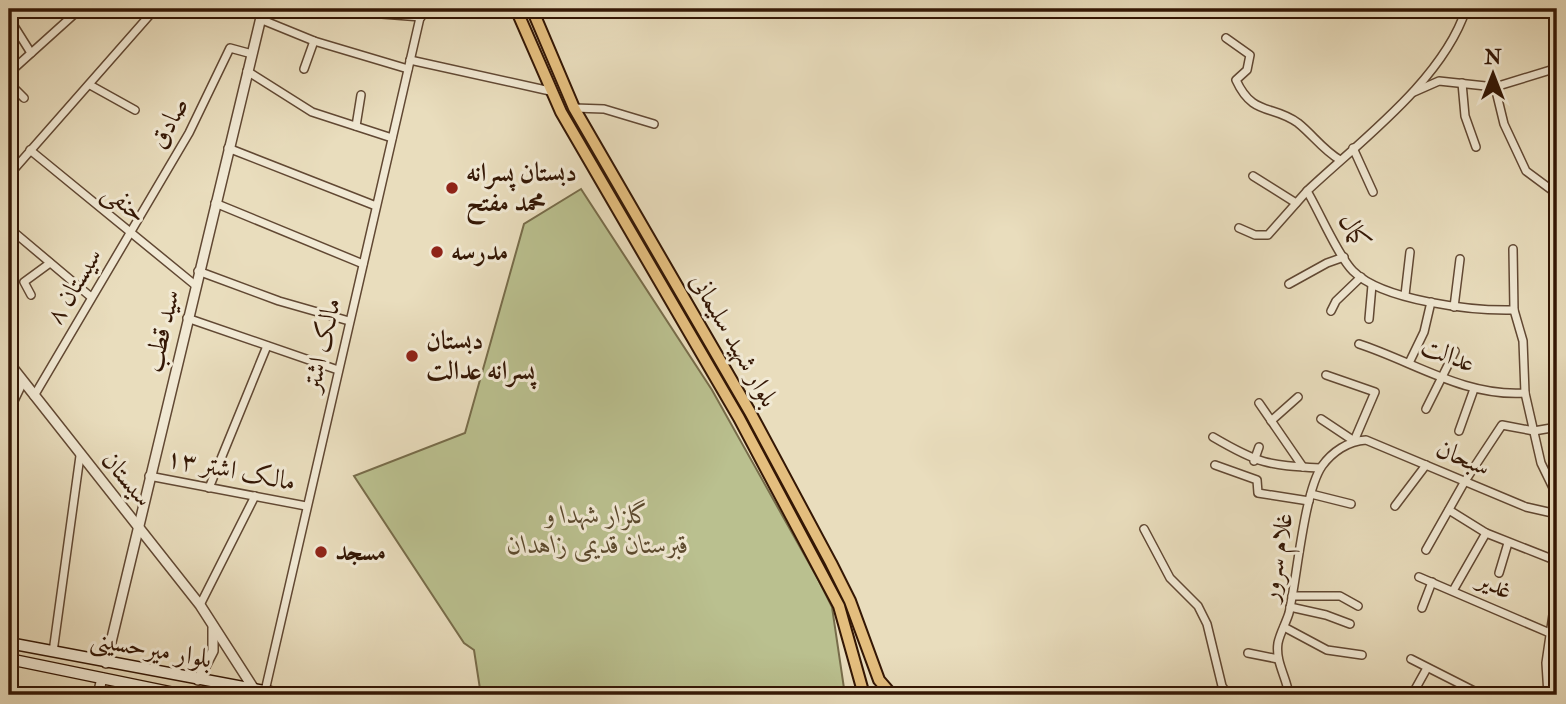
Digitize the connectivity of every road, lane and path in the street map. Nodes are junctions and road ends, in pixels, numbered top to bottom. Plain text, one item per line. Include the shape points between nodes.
1 (80, 9) edge
2 (155, 9) edge
3 (263, 9) edge
4 (516, 9) edge
5 (532, 9) edge
6 (1466, 9) edge
7 (356, 12) dead end
8 (422, 13) edge
9 (9, 18) edge
10 (260, 19) junction
11 (1226, 38) dead end
12 (313, 41) junction
13 (31, 53) junction
14 (252, 54) junction
15 (409, 65) junction
16 (1557, 68) edge
17 (304, 69) dead end
18 (247, 71) junction
19 (9, 73) edge
20 (9, 83) edge
21 (1462, 83) junction
22 (90, 85) junction
23 (1495, 88) junction
24 (550, 91) junction
25 (1413, 92) junction
26 (361, 94) dead end
27 (24, 99) dead end
28 (574, 108) junction
29 (135, 110) dead end
30 (654, 124) dead end
31 (356, 126) junction
32 (392, 138) junction
33 (1476, 147) dead end
34 (228, 148) junction
35 (1353, 148) junction
36 (30, 150) junction
37 (1340, 160) junction
38 (9, 175) edge
39 (1253, 176) dead end
40 (1307, 191) junction
41 (1373, 192) dead end
42 (1557, 194) edge
43 (215, 202) junction
44 (1296, 202) junction
45 (376, 206) junction
46 (9, 228) edge
47 (1239, 228) dead end
48 (129, 234) junction
49 (1513, 249) dead end
50 (1410, 252) dead end
51 (1344, 257) junction
52 (1460, 259) dead end
53 (50, 263) junction
54 (363, 264) junction
55 (198, 271) junction
56 (1361, 277) junction
57 (1289, 284) dead end
58 (195, 285) junction
59 (1371, 285) junction
60 (32, 295) dead end
61 (1405, 295) junction
62 (91, 297) junction
63 (1431, 302) junction
64 (1454, 307) junction
65 (1514, 310) junction
66 (1331, 311) dead end
67 (187, 318) junction
68 (1369, 319) dead end
69 (349, 321) junction
70 (1359, 344) dead end
71 (267, 346) junction
72 (1455, 351) dead end
73 (9, 363) edge
74 (1409, 363) junction
75 (338, 370) junction
76 (1326, 374) dead end
77 (1440, 377) junction
78 (23, 382) junction
79 (1474, 388) junction
80 (1525, 393) junction
81 (34, 397) junction
82 (1298, 397) dead end
83 (1259, 403) dead end
84 (1426, 409) dead end
85 (1321, 419) dead end
86 (1271, 421) junction
87 (9, 424) edge
88 (1557, 427) edge
89 (1459, 431) dead end
90 (1534, 431) junction
91 (1213, 437) dead end
92 (1353, 441) junction
93 (1259, 447) dead end
94 (80, 456) junction
95 (1254, 461) junction
96 (1214, 465) dead end
97 (1426, 465) junction
98 (1303, 467) junction
99 (1321, 468) junction
100 (1557, 475) edge
101 (149, 476) junction
102 (1548, 478) junction
103 (1465, 481) junction
104 (209, 488) junction
105 (255, 496) junction
106 (1557, 496) edge
107 (1310, 498) junction
108 (1351, 504) dead end
109 (306, 506) junction
110 (1395, 506) dead end
111 (1449, 510) junction
112 (1557, 514) edge
113 (139, 526) junction
114 (1144, 529) dead end
115 (1486, 533) junction
116 (1508, 543) junction
117 (1426, 550) dead end
118 (1557, 561) edge
119 (1499, 573) dead end
120 (1419, 577) dead end
121 (1432, 582) junction
122 (1454, 589) junction
123 (1557, 594) edge
124 (1292, 596) junction
125 (200, 605) junction
126 (1358, 606) dead end
127 (1290, 607) junction
128 (1422, 608) dead end
129 (212, 622) junction
130 (1556, 623) edge
131 (1350, 624) dead end
132 (1284, 627) junction
133 (1552, 634) junction
134 (9, 646) edge
135 (53, 652) junction
136 (1248, 653) dead end
137 (1362, 655) dead end
138 (9, 659) edge
139 (1278, 659) junction
140 (1411, 659) dead end
141 (106, 663) junction
142 (1427, 668) junction
143 (1552, 671) edge
144 (102, 678) junction
145 (198, 680) junction
146 (259, 690) junction
147 (171, 694) edge
148 (98, 695) edge
149 (184, 695) edge
150 (286, 695) edge
151 (864, 695) edge
152 (892, 695) edge
153 (1228, 695) edge
154 (1289, 695) edge
155 (1412, 695) edge
156 (1482, 695) edge
157 (1510, 695) edge
158 (1547, 695) edge

1 - 13 street
2 - 22 street
3 - 10 street, سید قطب
4 - 24 main road, بلوار شهید سلیمانی
5 - 28 main road, بلوار شهید سلیمانی
6 - 25 street via 1458,31
7 - 8 street
8 - 15 street, مالک اشتر
9 - 13 street
10 - 12 street
10 - 14 street, سید قطب
11 - 37 street via 1250,55 1247,70 1236,80 1249,102 1297,123
12 - 15 street
12 - 17 street
13 - 19 street
14 - 18 street, سید قطب
14 - 48 street, صادق via 230,48 189,133
15 - 24 street
15 - 32 street, مالک اشتر
16 - 23 street
18 - 31 street via 312,112
18 - 34 street, سید قطب
20 - 27 street
21 - 23 street
21 - 25 street via 1439,81
21 - 33 street via 1465,116
22 - 29 street
22 - 36 street
23 - 42 street via 1504,124 1525,171
24 - 151 main road, بلوار شهید سلیمانی via 739,418 839,606
25 - 35 street
26 - 31 street
28 - 30 street via 604,109
28 - 152 main road, بلوار شهید سلیمانی via 750,412 850,601 879,680
31 - 32 street
32 - 45 street, مالک اشتر
34 - 43 street, سید قطب
34 - 45 street
35 - 37 street
35 - 41 street
36 - 38 street
36 - 48 street, حنفی
37 - 40 street
39 - 44 street
40 - 44 street
40 - 51 street, کمال
43 - 54 street
43 - 55 street, سید قطب
44 - 47 street via 1268,235
45 - 54 street, مالک اشتر
46 - 53 street
48 - 58 street, حنفی
48 - 62 street, سیستان ۸
49 - 65 street
50 - 61 street
51 - 56 street, کمال
51 - 57 street
52 - 64 street
53 - 60 street via 24,282
53 - 62 street
54 - 69 street, مالک اشتر
55 - 58 street, سید قطب
55 - 69 street
56 - 59 street, کمال
56 - 66 street
58 - 67 street, سید قطب
59 - 61 street, کمال
59 - 68 street
61 - 63 street, کمال
62 - 81 street, سیستان ۸
63 - 64 street, کمال
63 - 74 street via 1424,332
64 - 65 street, کمال
65 - 80 street via 1523,341
67 - 71 street
67 - 101 street, سید قطب
69 - 75 street, مالک اشتر
70 - 74 street, عدالت
71 - 75 street
71 - 104 street
72 - 77 street
73 - 78 street, سیستان
74 - 77 street, عدالت
75 - 109 street, مالک اشتر
76 - 92 street via 1375,392
77 - 79 street, عدالت
77 - 84 street
78 - 81 street, سیستان
78 - 87 street
79 - 80 street, عدالت
79 - 89 street
80 - 90 street
81 - 94 street, سیستان
82 - 86 street
83 - 86 street
85 - 92 street
86 - 98 street
88 - 90 street
90 - 102 street
90 - 103 street via 1502,425
91 - 95 street
92 - 97 street, سبحان via 1366,440
92 - 99 street, غلام سرور
93 - 95 street
94 - 113 street, سیستان
94 - 135 street
95 - 98 street
96 - 107 street via 1257,481 1258,493
97 - 103 street, سبحان
97 - 110 street
98 - 99 street
99 - 107 street, غلام سرور
100 - 102 street
101 - 104 street, مالک اشتر ۱۳
101 - 113 street, سید قطب
102 - 106 street
103 - 111 street
103 - 112 street, سبحان via 1526,507
104 - 105 street, مالک اشتر ۱۳
105 - 109 street, مالک اشتر ۱۳
105 - 125 street
107 - 108 street
107 - 124 street, غلام سرور
109 - 146 street, مالک اشتر
111 - 115 street
111 - 117 street
113 - 125 street, سیستان
113 - 141 street, سید قطب
114 - 153 street via 1170,578 1198,606
115 - 116 street
115 - 122 street
116 - 118 street
116 - 119 street
120 - 121 street, غدیر
121 - 122 street, غدیر
121 - 128 street
122 - 133 street, غدیر
123 - 130 street
124 - 126 street via 1340,596
124 - 127 street, غلام سرور
125 - 129 street, سیستان
127 - 131 street
127 - 132 street, غلام سرور
129 - 145 street via 213,650
129 - 146 street, سیستان
130 - 133 street
132 - 137 street via 1327,650
132 - 139 street, غلام سرور
133 - 143 street
134 - 135 main road, بلوار میرحسینی
135 - 141 main road, بلوار میرحسینی
136 - 139 street
138 - 144 main road, بلوار میرحسینی
139 - 154 street, غلام سرور
140 - 142 street
141 - 145 main road, بلوار میرحسینی
142 - 155 street
142 - 156 street
143 - 158 street
144 - 147 main road, بلوار میرحسینی
144 - 148 street
145 - 146 main road, بلوار میرحسینی
146 - 150 main road, بلوار میرحسینی
147 - 149 main road, بلوار میرحسینی
157 - 158 street via 1512,691

